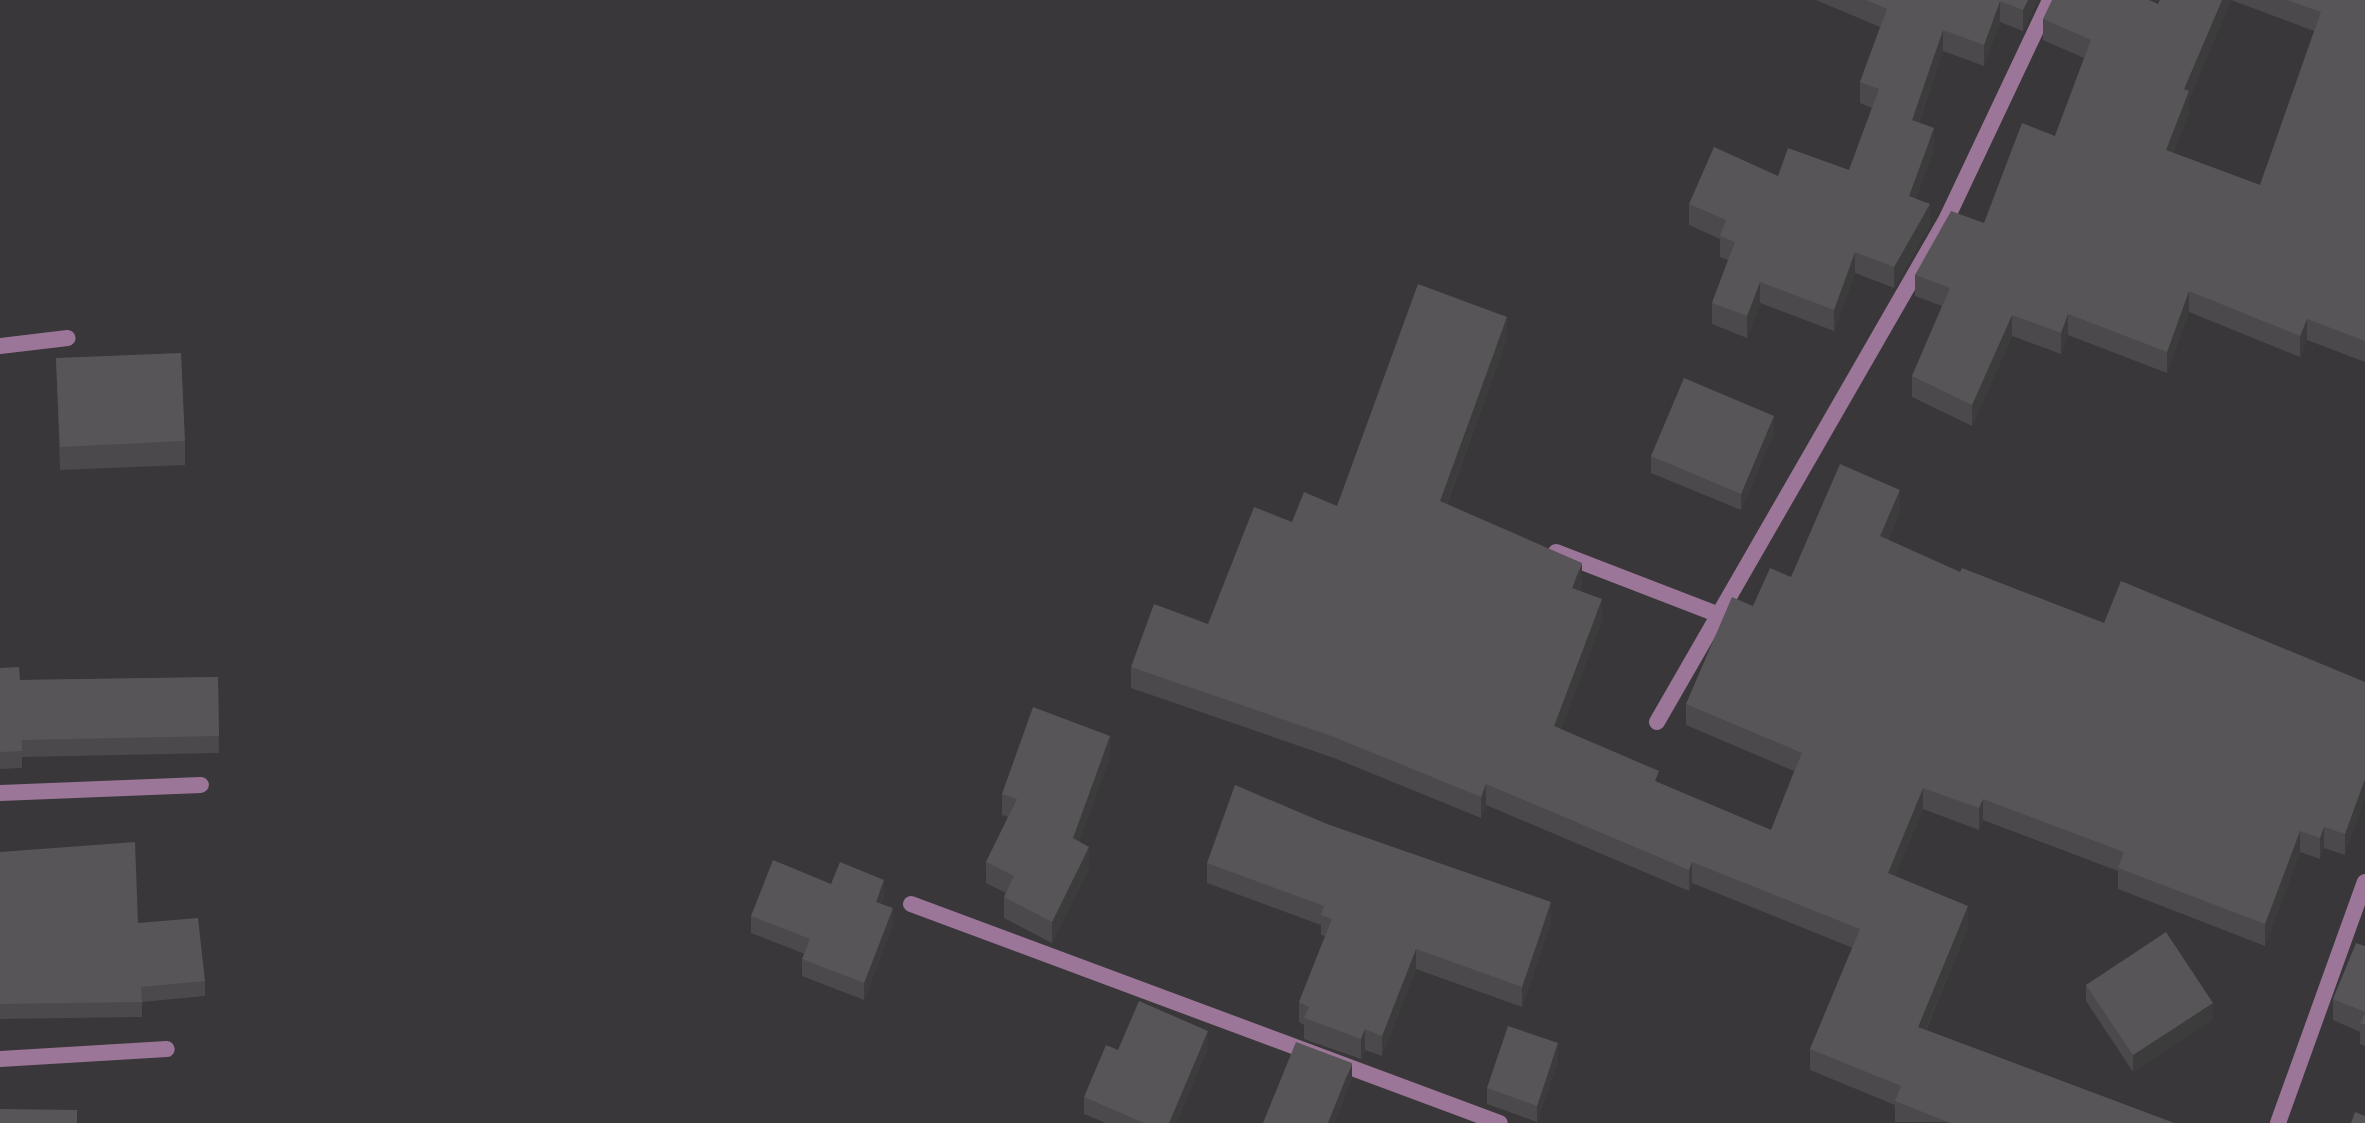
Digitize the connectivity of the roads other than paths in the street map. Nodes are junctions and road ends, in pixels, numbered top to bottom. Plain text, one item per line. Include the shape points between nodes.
1 (2050, 0) edge
2 (68, 338) dead end
3 (0, 346) edge
4 (1535, 544) edge
5 (1719, 615) junction
6 (1657, 722) dead end
7 (201, 785) dead end
8 (0, 793) edge
9 (2365, 882) edge
10 (911, 904) dead end
11 (167, 1049) dead end
12 (0, 1059) edge
13 (1500, 1123) edge
14 (2278, 1123) edge

1 - 5 street via 1947,218
2 - 3 street
4 - 5 street
5 - 6 street
7 - 8 street
9 - 14 street
10 - 13 street
11 - 12 street

